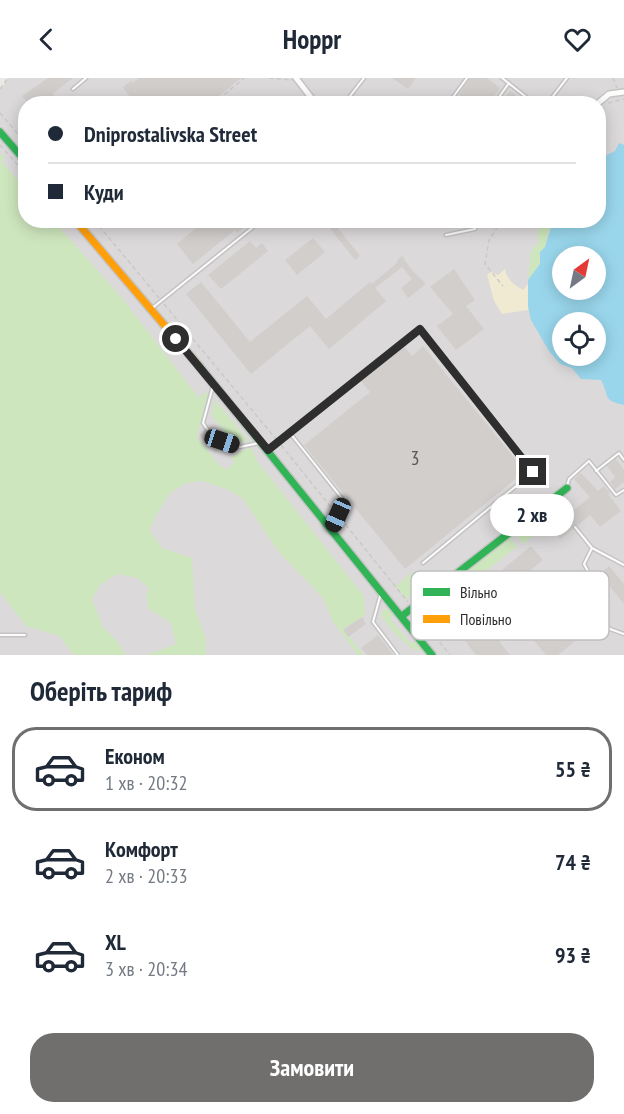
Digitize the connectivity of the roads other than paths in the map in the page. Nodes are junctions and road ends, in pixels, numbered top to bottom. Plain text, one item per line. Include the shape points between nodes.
1 (86, 78) edge
2 (364, 78) edge
3 (466, 78) edge
4 (502, 78) edge
5 (567, 78) edge
6 (297, 80) edge
7 (509, 83) junction
8 (73, 89) dead end
9 (621, 92) edge
10 (310, 96) edge
11 (350, 96) edge
12 (454, 96) edge
13 (500, 96) edge
14 (525, 96) edge
15 (553, 96) edge
16 (606, 96) edge
17 (1, 135) edge
18 (18, 153) edge
19 (82, 228) edge
20 (252, 228) edge
21 (475, 228) edge
22 (446, 235) dead end
23 (151, 309) junction
24 (214, 384) junction
25 (207, 429) dead end
26 (290, 433) junction
27 (222, 441) dead end
28 (262, 443) junction
29 (268, 450) junction
30 (624, 460) edge
31 (596, 471) junction
32 (567, 488) joint
33 (624, 490) edge
34 (553, 499) junction
35 (564, 514) tunnel mouth
36 (575, 527) tunnel mouth
37 (332, 528) junction
38 (592, 548) junction
39 (423, 562) dead end
40 (624, 565) edge
41 (460, 571) edge
42 (588, 571) edge
43 (381, 591) junction
44 (411, 609) edge
45 (402, 616) junction
46 (411, 628) edge
47 (609, 628) edge
48 (624, 634) edge
49 (0, 635) edge
50 (25, 635) dead end
51 (420, 640) edge
52 (398, 655) edge
53 (432, 655) edge

1 - 8 lane
2 - 11 lane
3 - 12 lane
4 - 7 lane
5 - 15 lane
6 - 10 street
7 - 13 lane
7 - 14 lane
9 - 16 street
17 - 18 street
19 - 23 street
20 - 23 lane
21 - 22 lane
23 - 24 street
24 - 25 lane via 202,423
24 - 28 street
26 - 29 lane
26 - 37 lane via 345,502
26 - 39 lane via 420,329 533,472
27 - 28 lane via 240,447
28 - 29 street
29 - 37 street
30 - 31 lane via 619,453
31 - 32 lane via 589,461 569,479
31 - 33 lane via 616,495
32 - 34 street
34 - 35 street
34 - 41 street
36 - 38 lane
37 - 43 street
38 - 40 lane
38 - 42 lane via 584,564
43 - 45 street
43 - 52 lane via 374,622
44 - 45 street
45 - 46 street
47 - 48 lane
49 - 50 lane
51 - 53 street

